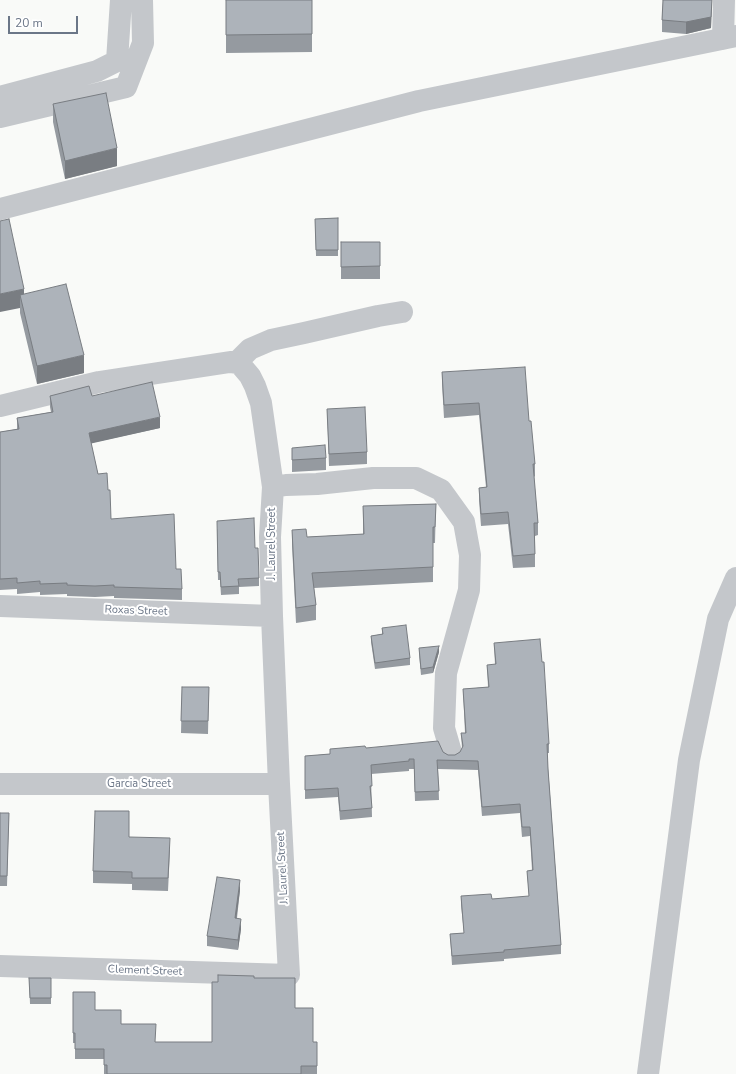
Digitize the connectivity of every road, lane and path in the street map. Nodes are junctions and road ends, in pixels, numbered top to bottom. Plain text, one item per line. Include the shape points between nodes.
1 (120, 0) edge
2 (142, 0) edge
3 (724, 0) edge
4 (730, 38) edge
5 (6, 105) edge
6 (0, 209) edge
7 (402, 312) dead end
8 (239, 363) junction
9 (0, 406) edge
10 (273, 488) junction
11 (736, 578) edge
12 (0, 606) edge
13 (272, 616) junction
14 (451, 752) dead end
15 (0, 784) edge
16 (279, 784) junction
17 (0, 966) edge
18 (289, 975) joint
19 (648, 1074) edge

1 - 5 street via 117,61
2 - 5 street via 143,43 126,87
3 - 4 street
4 - 6 street via 419,101
7 - 8 street via 271,340 250,349
8 - 9 street via 230,362 99,382
8 - 10 street, J. Laurel Street via 250,376 261,403
10 - 13 street, J. Laurel Street via 270,537
10 - 14 street via 373,478 416,478 441,490 464,522 470,555 468,590 446,673 444,728
11 - 19 street via 718,619 689,760
12 - 13 street, Roxas Street
13 - 16 street, J. Laurel Street
15 - 16 street, Garcia Street
16 - 18 street, J. Laurel Street
17 - 18 street, Clement Street

